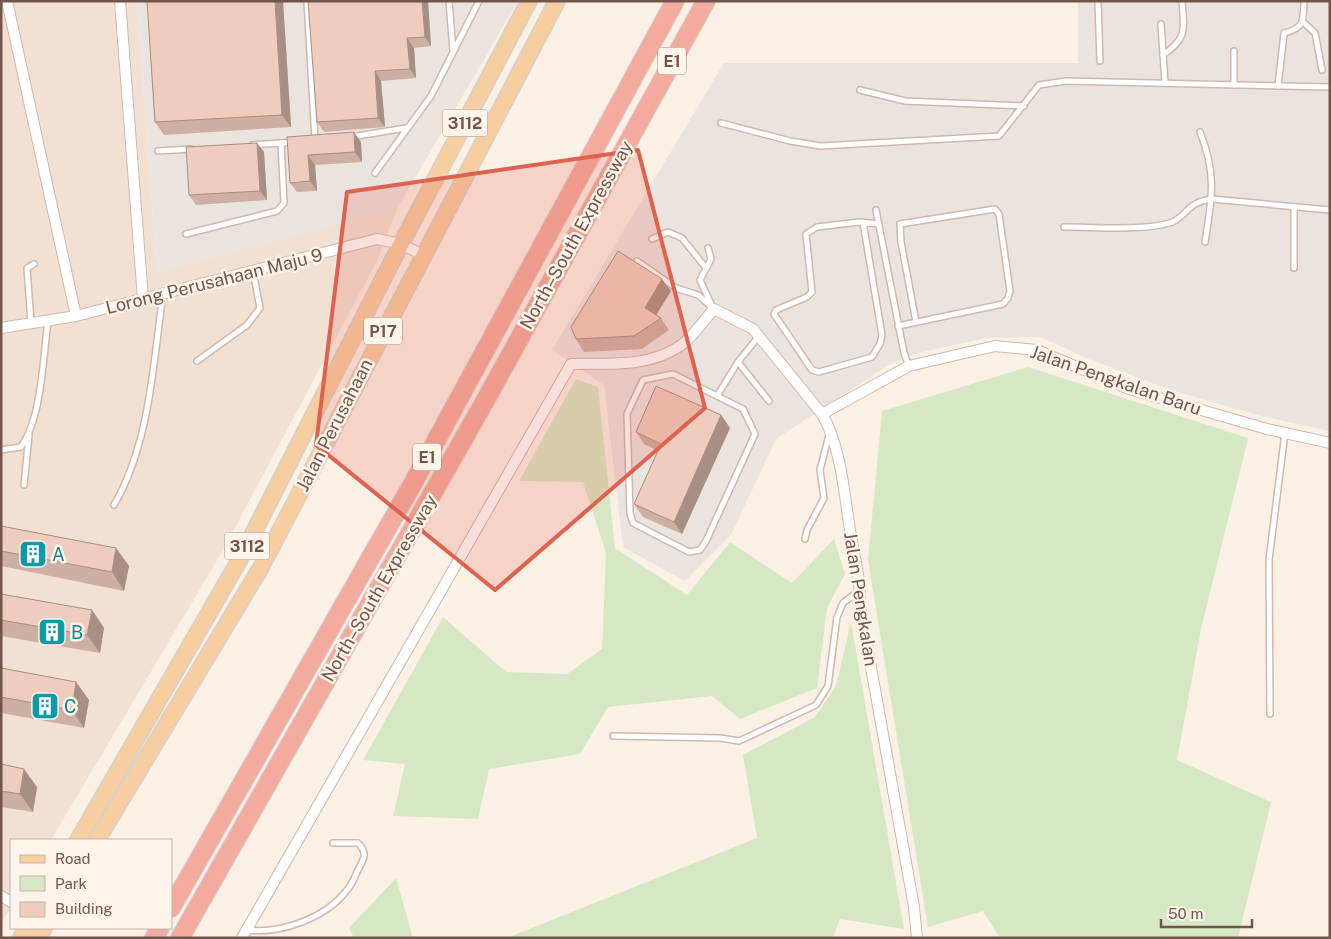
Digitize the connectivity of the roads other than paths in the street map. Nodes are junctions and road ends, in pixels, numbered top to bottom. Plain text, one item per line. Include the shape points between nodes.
1 (6, 1) edge
2 (120, 1) edge
3 (306, 1) edge
4 (448, 1) edge
5 (479, 1) edge
6 (529, 1) edge
7 (557, 1) edge
8 (675, 1) edge
9 (706, 1) edge
10 (1098, 1) edge
11 (1182, 1) edge
12 (1304, 1) edge
13 (1303, 22) junction
14 (1161, 24) dead end
15 (1234, 51) dead end
16 (453, 52) junction
17 (1163, 54) junction
18 (1100, 62) dead end
19 (1322, 70) dead end
20 (1165, 83) junction
21 (1234, 85) junction
22 (1278, 86) junction
23 (1330, 87) edge
24 (860, 90) dead end
25 (1024, 106) junction
26 (721, 123) dead end
27 (406, 128) junction
28 (1200, 132) dead end
29 (341, 138) edge
30 (316, 140) junction
31 (324, 140) edge
32 (307, 141) edge
33 (298, 142) edge
34 (281, 143) junction
35 (243, 146) edge
36 (196, 148) edge
37 (158, 151) dead end
38 (375, 173) dead end
39 (1212, 199) junction
40 (1294, 207) junction
41 (876, 210) dead end
42 (1330, 210) edge
43 (864, 222) junction
44 (879, 224) junction
45 (1064, 228) dead end
46 (186, 234) dead end
47 (652, 239) dead end
48 (1205, 242) dead end
49 (401, 244) junction
50 (708, 248) dead end
51 (423, 255) junction
52 (637, 261) edge
53 (34, 264) dead end
54 (706, 268) junction
55 (1294, 268) dead end
56 (253, 271) junction
57 (163, 294) junction
58 (143, 299) junction
59 (714, 309) junction
60 (76, 316) junction
61 (48, 321) junction
62 (916, 322) junction
63 (32, 323) junction
64 (898, 326) junction
65 (1, 328) edge
66 (760, 336) junction
67 (197, 361) dead end
68 (738, 362) junction
69 (909, 366) junction
70 (717, 396) junction
71 (769, 401) dead end
72 (343, 407) joint
73 (822, 414) junction
74 (831, 430) junction
75 (1285, 433) junction
76 (30, 435) junction
77 (1330, 443) edge
78 (1, 450) edge
79 (24, 486) dead end
80 (114, 505) dead end
81 (805, 539) dead end
82 (860, 590) junction
83 (1270, 714) dead end
84 (613, 736) dead end
85 (79, 839) edge
86 (98, 839) edge
87 (333, 843) dead end
88 (172, 906) edge
89 (244, 934) edge
90 (180, 938) edge
91 (917, 938) edge

1 - 60 street
2 - 58 street
3 - 30 lane
4 - 16 lane
5 - 16 lane
6 - 49 main road, Jalan Perusahaan / 3112
7 - 51 main road, Jalan Perusahaan / P17
8 - 88 highway, North–South Expressway / E1 via 412,485
9 - 90 highway, North–South Expressway / E1 via 485,401
10 - 18 lane
11 - 17 lane via 1184,32 1178,44
12 - 13 lane
13 - 19 lane via 1315,33
13 - 22 lane via 1296,30 1284,33
14 - 17 lane
15 - 21 lane
16 - 27 lane via 430,96
17 - 20 lane
20 - 21 lane
20 - 25 lane via 1066,81 1040,85
21 - 22 lane
22 - 23 lane
24 - 25 lane via 904,101
25 - 26 lane via 998,136 821,146
27 - 29 lane
27 - 38 lane
28 - 39 lane via 1209,155
30 - 31 lane
30 - 32 lane
33 - 34 lane
34 - 35 lane
34 - 46 lane via 284,203 278,211
36 - 37 lane
39 - 40 lane
39 - 45 lane via 1198,200 1172,223
39 - 48 lane
40 - 42 lane
40 - 55 lane
41 - 44 lane
43 - 43 lane via 817,227 806,234 812,292 774,314 812,370 819,372 872,357 880,344 882,335
43 - 44 lane
44 - 64 lane
47 - 54 lane via 668,232 682,238
49 - 51 street, Lorong Perusahaan Maju 9
49 - 56 street, Lorong Perusahaan Maju 9 via 377,239
49 - 85 main road, Jalan Perusahaan / 3112 via 240,559
50 - 54 lane via 711,259
51 - 72 main road, Jalan Perusahaan / P17
52 - 59 lane via 676,288 698,295
53 - 63 lane via 27,268
54 - 59 lane via 700,280
56 - 57 street, Lorong Perusahaan Maju 9
56 - 67 lane via 260,308 247,325
57 - 58 street, Lorong Perusahaan Maju 9
57 - 80 lane via 148,400 128,480
58 - 60 street, Lorong Perusahaan Maju 9
59 - 66 street, Jalan Pengkalan
59 - 89 street via 681,346 656,358 621,364 571,364
60 - 61 street, Lorong Perusahaan Maju 9
61 - 63 street, Lorong Perusahaan Maju 9
61 - 76 lane
62 - 62 lane via 1003,304 1008,298 1010,291 999,214 995,209 900,224
62 - 64 lane
63 - 65 street, Lorong Perusahaan Maju 9
64 - 69 lane
66 - 68 lane
66 - 73 street, Jalan Pengkalan
68 - 70 lane
68 - 71 lane
69 - 73 street, Jalan Pengkalan Baru
69 - 75 street, Jalan Pengkalan Baru via 996,346 1037,350 1129,388
70 - 70 lane via 743,409 756,434 706,541 700,550 689,552 633,523 627,414 644,380 673,374
72 - 86 main road, Jalan Perusahaan / 3112 via 260,569
73 - 74 street, Jalan Pengkalan
74 - 81 lane via 820,470 824,498
74 - 82 street, Jalan Pengkalan
75 - 77 street, Jalan Pengkalan Baru
75 - 83 lane via 1268,560
76 - 78 lane via 21,447
76 - 79 lane
82 - 84 lane via 843,603 837,617 828,686 816,705 739,741
82 - 91 street, Jalan Pengkalan via 860,606
87 - 89 lane via 358,843 364,849 365,856 348,890 322,913 265,932

